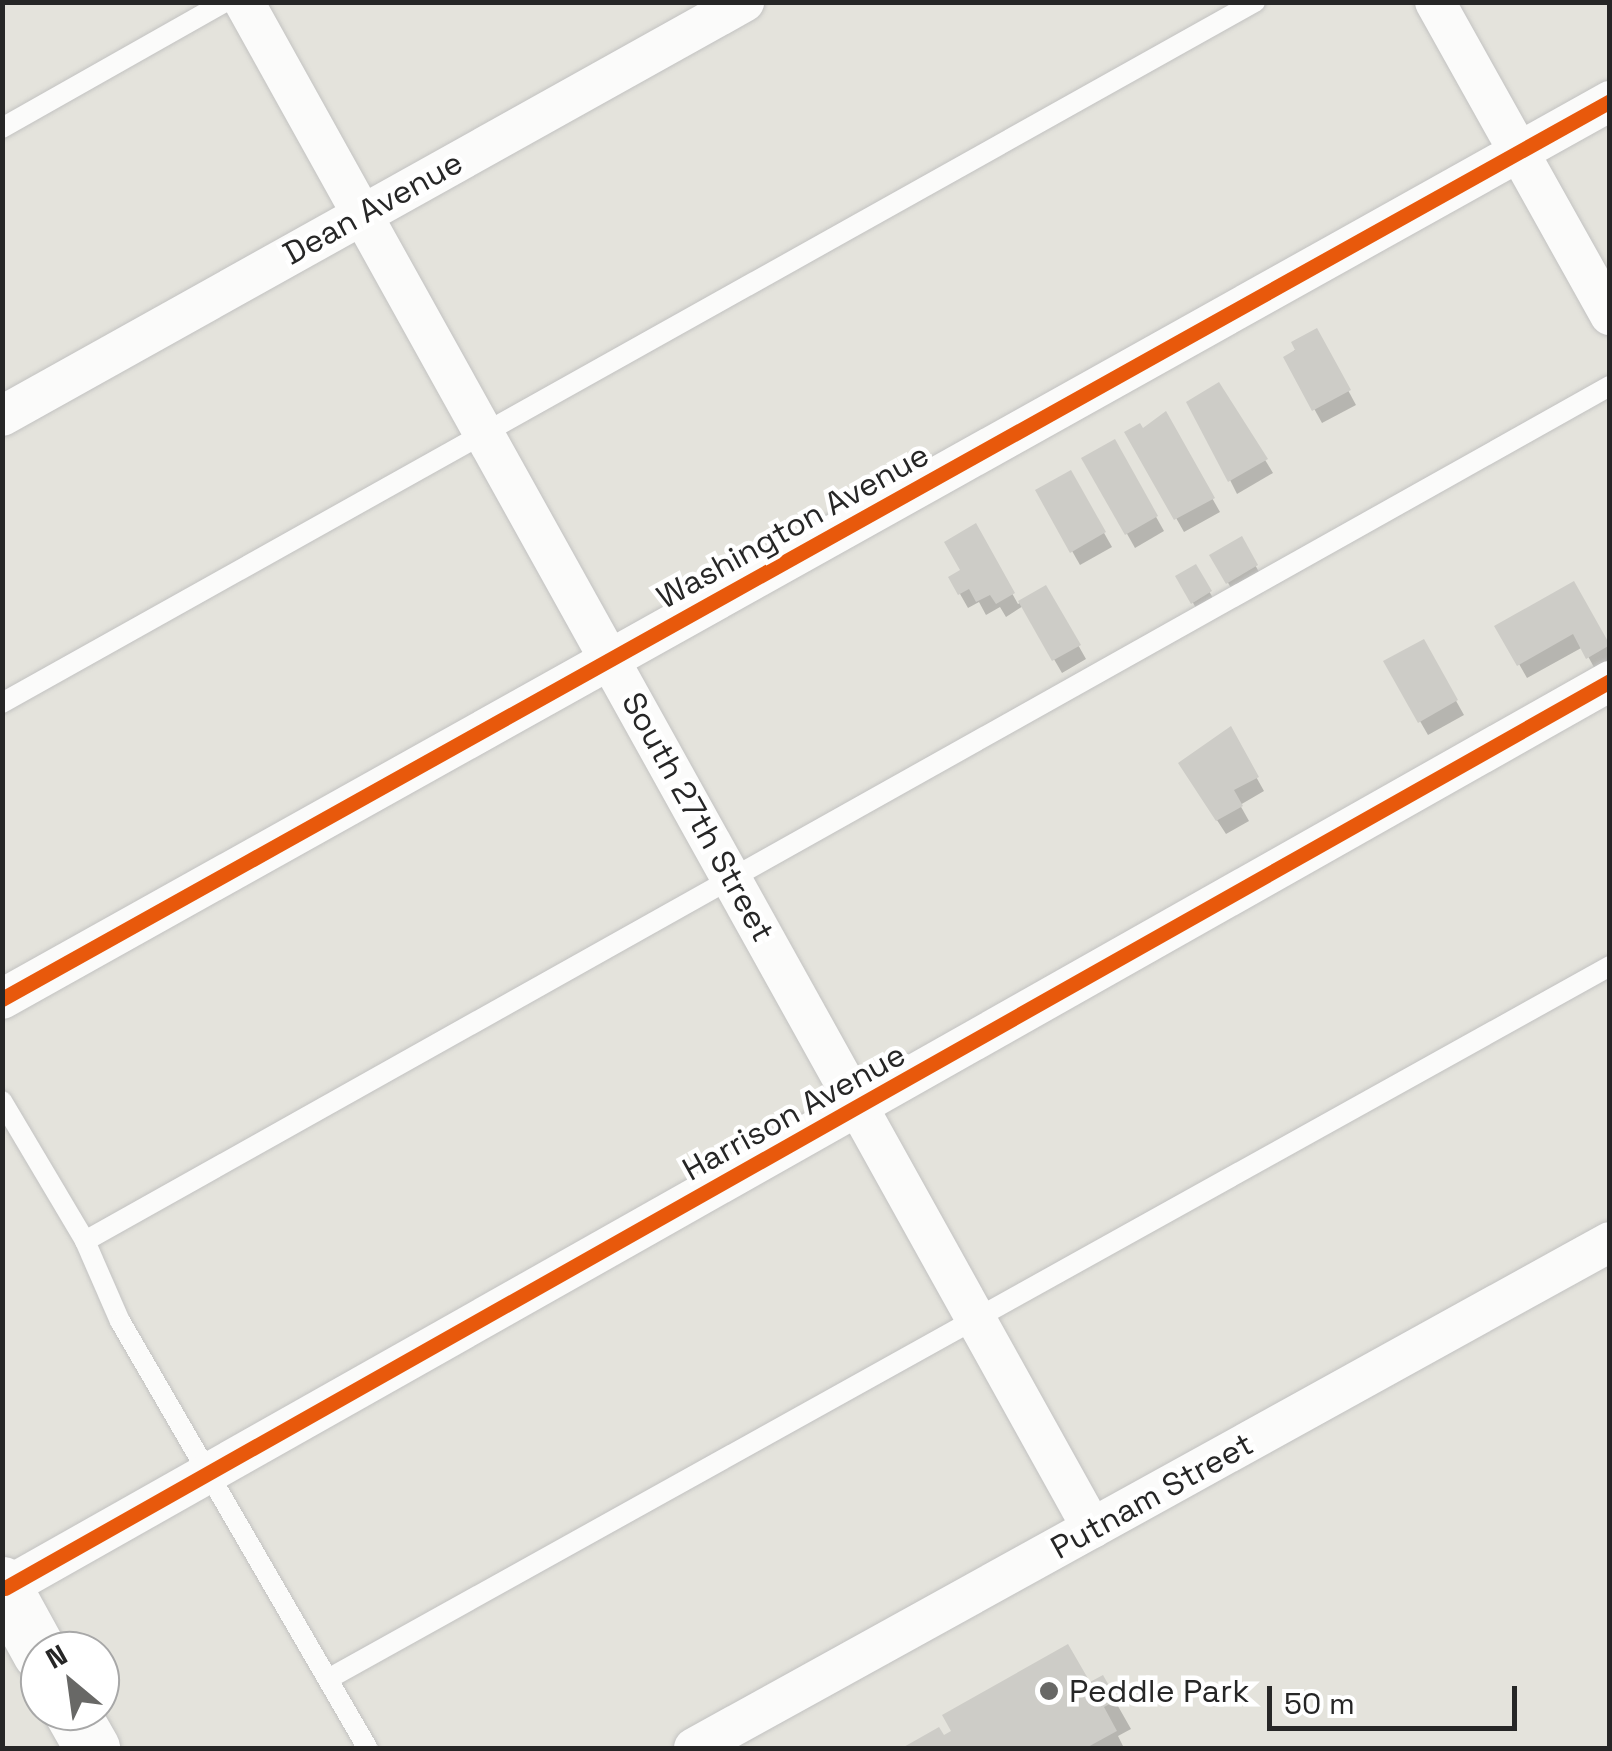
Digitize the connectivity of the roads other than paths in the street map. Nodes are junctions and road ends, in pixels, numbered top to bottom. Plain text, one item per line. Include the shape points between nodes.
1 (225, 2) edge
2 (244, 2) edge
3 (744, 2) edge
4 (1255, 2) edge
5 (1435, 2) edge
6 (1610, 100) edge
7 (2, 128) edge
8 (1520, 151) junction
9 (360, 214) junction
10 (1610, 316) edge
11 (1610, 386) edge
12 (2, 416) edge
13 (484, 436) junction
14 (612, 658) junction
15 (1610, 681) edge
16 (2, 702) edge
17 (730, 875) junction
18 (1610, 966) edge
19 (2, 999) edge
20 (2, 1101) edge
21 (857, 1108) junction
22 (85, 1240) junction
23 (1610, 1242) edge
24 (974, 1323) junction
25 (208, 1473) junction
26 (1092, 1528) junction
27 (4, 1586) edge
28 (28, 1631) edge
29 (328, 1680) junction
30 (745, 1736) edge
31 (368, 1748) edge
32 (694, 1748) edge

1 - 7 lane
2 - 9 street, South 27th Street
3 - 9 street, Dean Avenue
4 - 13 lane
5 - 8 street
6 - 8 street, Washington Avenue
8 - 10 street
8 - 14 street, Washington Avenue
9 - 12 street, Dean Avenue
9 - 13 street, South 27th Street
11 - 17 lane
13 - 14 street, South 27th Street
13 - 16 lane
14 - 17 street, South 27th Street
14 - 19 street, Washington Avenue
15 - 21 street, Harrison Avenue
17 - 21 street, South 27th Street
17 - 22 lane
18 - 24 lane
20 - 22 lane
21 - 24 street, South 27th Street
21 - 25 street, Harrison Avenue
22 - 25 lane via 120,1321
23 - 26 street, Putnam Street
24 - 26 street, South 27th Street
24 - 29 lane
25 - 27 street, Harrison Avenue
25 - 29 lane
26 - 30 street, Putnam Street
27 - 28 main road
29 - 31 lane
30 - 32 street, Putnam Street

